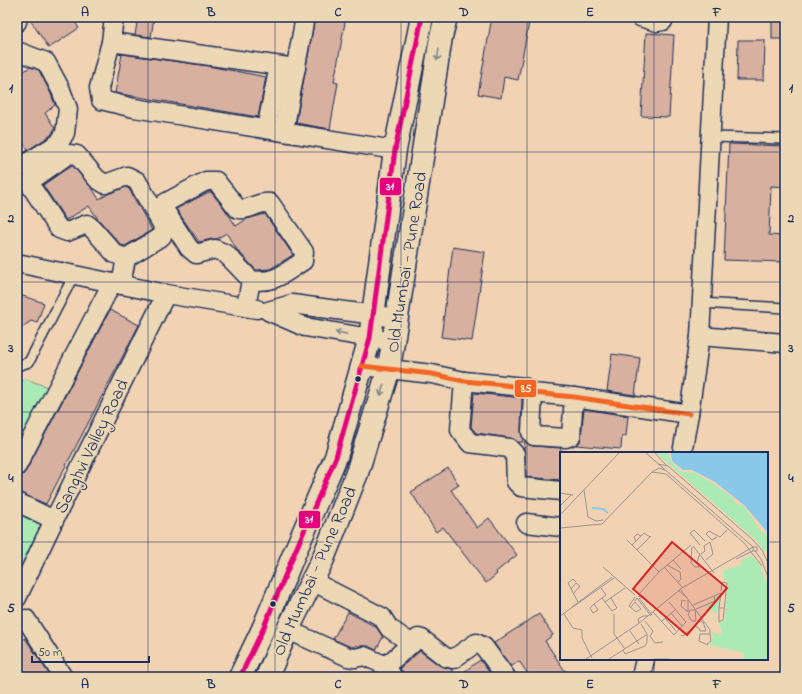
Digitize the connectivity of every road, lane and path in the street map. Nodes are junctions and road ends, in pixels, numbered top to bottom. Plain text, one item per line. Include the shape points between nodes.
1 (18, 17) edge
2 (114, 17) edge
3 (305, 17) edge
4 (422, 17) edge
5 (446, 17) edge
6 (640, 17) edge
7 (665, 17) edge
8 (717, 17) edge
9 (17, 22) edge
10 (111, 42) junction
11 (17, 52) edge
12 (287, 67) junction
13 (266, 128) junction
14 (284, 132) junction
15 (710, 137) junction
16 (785, 139) edge
17 (395, 150) junction
18 (17, 170) edge
19 (126, 258) junction
20 (17, 263) edge
21 (74, 275) junction
22 (251, 280) junction
23 (116, 284) junction
24 (166, 294) junction
25 (701, 303) junction
26 (246, 307) junction
27 (785, 308) edge
28 (268, 312) junction
29 (374, 316) junction
30 (397, 318) junction
31 (700, 336) junction
32 (370, 338) junction
33 (394, 342) junction
34 (785, 342) edge
35 (17, 366) edge
36 (362, 366) junction
37 (389, 368) junction
38 (464, 381) junction
39 (533, 394) junction
40 (574, 397) junction
41 (689, 414) junction
42 (682, 452) edge
43 (17, 466) edge
44 (560, 491) edge
45 (17, 502) edge
46 (54, 520) junction
47 (526, 523) dead end
48 (560, 527) edge
49 (312, 580) junction
50 (17, 598) edge
51 (20, 616) edge
52 (288, 630) junction
53 (412, 644) junction
54 (644, 660) edge
55 (391, 672) edge
56 (63, 677) edge
57 (240, 677) edge
58 (267, 677) edge
59 (506, 677) edge
60 (641, 677) edge

1 - 9 street
2 - 10 street
3 - 12 street
4 - 17 main road, Old Mumbai - Pune Road
5 -> 30 main road, Old Mumbai - Pune Road
6 - 7 street via 656,22 663,21
8 - 15 street
10 - 12 street
10 - 13 street via 99,88 101,100 134,108
11 - 18 street via 46,62 68,109 65,133 58,143
12 - 13 street
12 - 14 street
13 - 14 street
14 - 17 street
15 - 16 lane
15 - 25 street
17 - 29 main road, Old Mumbai - Pune Road
19 - 19 street via 116,254 87,224 67,232 59,229 32,188 32,180 68,154 77,155 97,179 105,184 126,176 137,181 164,226 162,236
19 - 23 street
20 - 21 street
21 - 23 street
21 - 35 lane via 29,362
22 - 22 street via 226,254 215,249 196,254 188,248 164,209 166,203 206,181 216,181 238,209 243,210 263,202 270,203 304,252 303,261 273,280
22 - 26 street
23 - 24 street
23 - 43 street
24 - 26 street
24 - 46 street, Sanghvi Valley Road
25 - 27 lane
25 - 31 street
26 - 28 street
28 - 29 street via 292,304
32 -> 28 street via 305,327
29 - 30 street
29 - 32 main road, Old Mumbai - Pune Road
30 - 33 main road, Old Mumbai - Pune Road
31 - 34 street
31 - 41 street
32 - 33 street
32 - 36 main road, Old Mumbai - Pune Road
33 - 37 main road, Old Mumbai - Pune Road
36 - 37 street
36 - 57 main road, Old Mumbai - Pune Road via 336,457
37 - 38 street
37 -> 49 main road, Old Mumbai - Pune Road via 357,473
38 - 39 street via 524,387
38 - 44 street via 460,430 470,443 508,448 515,454 516,482 521,487
39 - 40 street
39 - 40 street via 531,432 534,436 571,436
40 - 41 street
41 - 42 street
45 - 46 street
46 - 50 street, Sanghvi Valley Road
47 - 48 street
49 - 52 main road, Old Mumbai - Pune Road
49 - 53 street via 382,617 389,628
51 - 56 street
52 - 55 street via 348,657 364,656
52 - 58 main road, Old Mumbai - Pune Road
53 - 55 street via 388,664
53 - 59 street via 418,638 422,639 444,657 453,659 476,643 484,647
54 - 60 street

